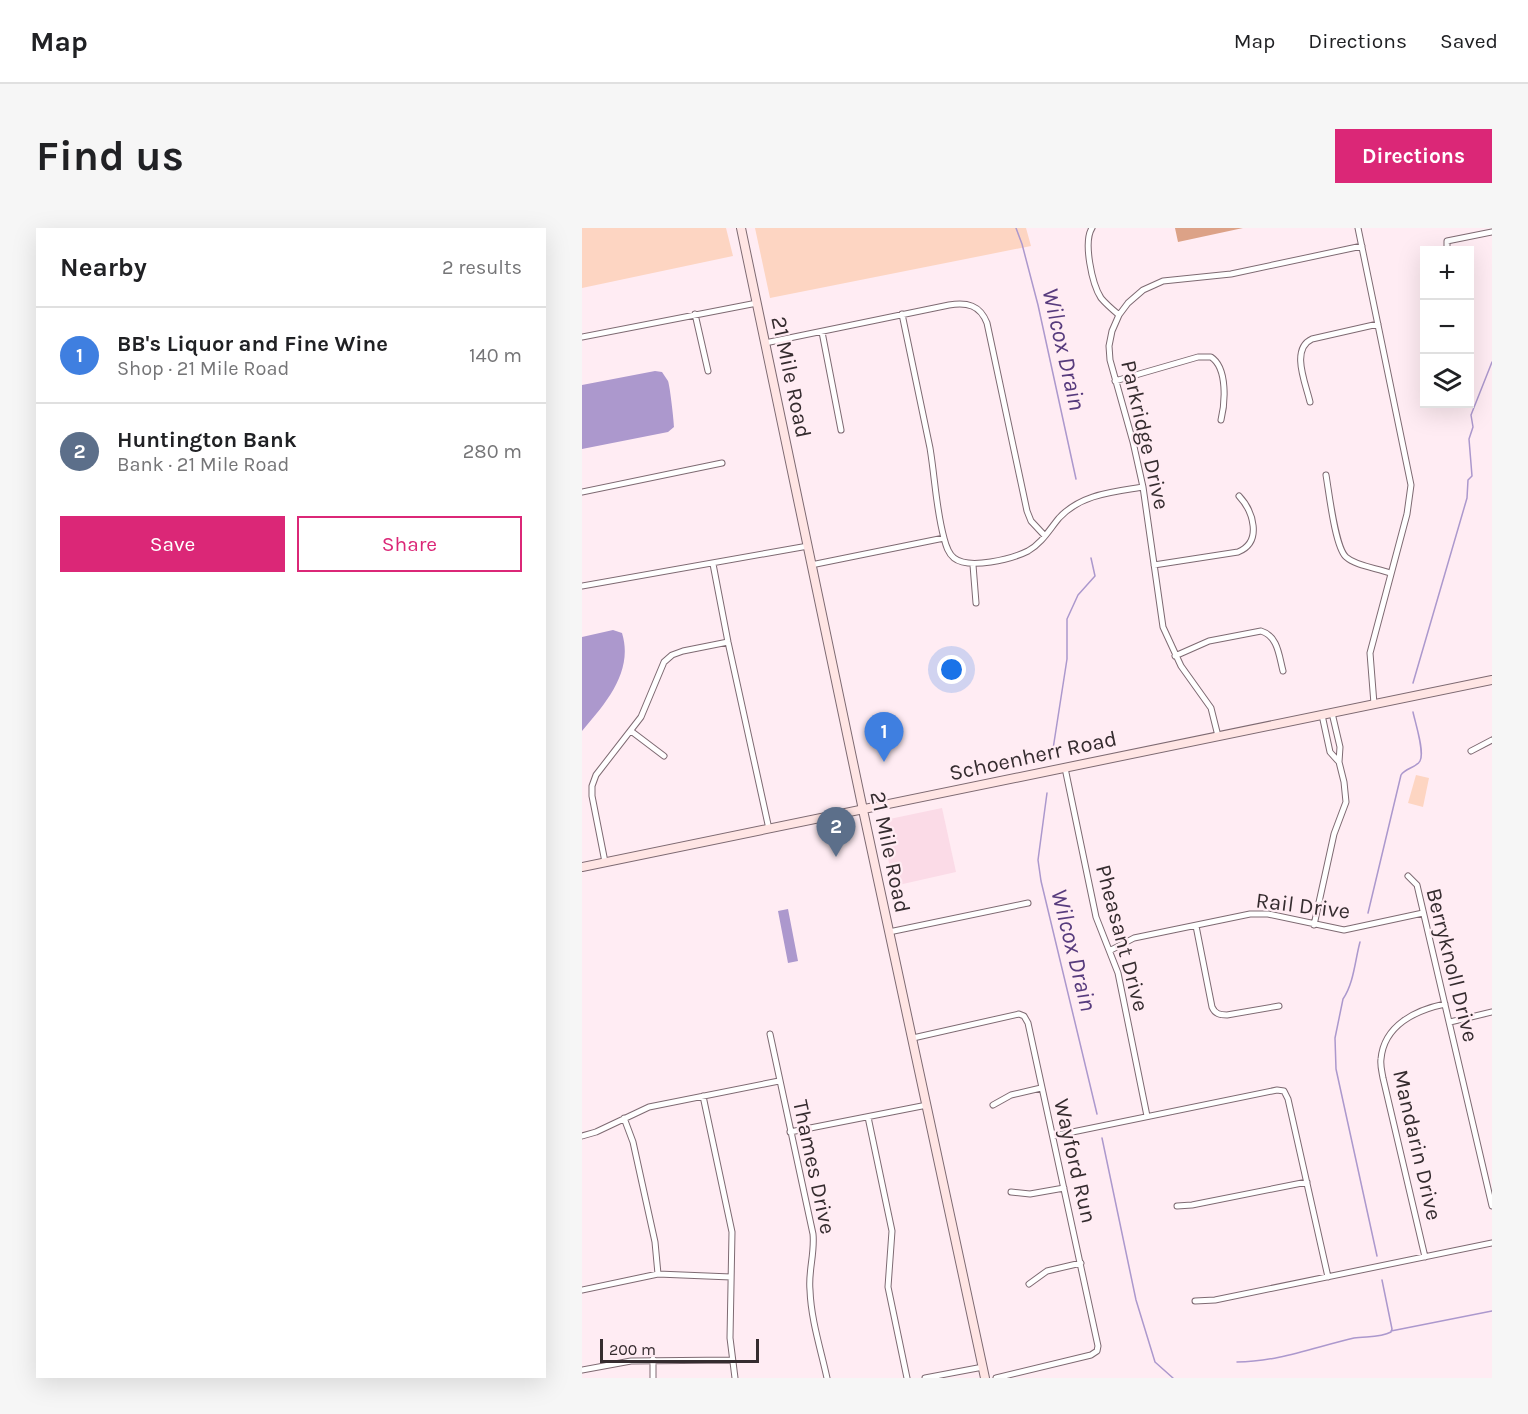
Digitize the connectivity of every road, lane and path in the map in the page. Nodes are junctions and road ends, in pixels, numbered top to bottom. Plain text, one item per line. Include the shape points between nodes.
1 (741, 228) edge
2 (1092, 228) edge
3 (1358, 228) edge
4 (1492, 232) edge
5 (1362, 246) junction
6 (1446, 246) edge
7 (757, 303) junction
8 (695, 314) junction
9 (902, 314) junction
10 (1119, 315) junction
11 (1378, 324) junction
12 (822, 332) junction
13 (582, 337) edge
14 (765, 343) junction
15 (708, 371) dead end
16 (1114, 381) junction
17 (1310, 402) dead end
18 (1221, 420) dead end
19 (842, 430) dead end
20 (722, 464) dead end
21 (1326, 475) dead end
22 (1143, 487) junction
23 (582, 492) edge
24 (1239, 496) dead end
25 (1046, 536) junction
26 (944, 538) junction
27 (807, 546) junction
28 (713, 564) junction
29 (811, 565) junction
30 (973, 565) junction
31 (1155, 565) junction
32 (1390, 573) junction
33 (582, 586) edge
34 (976, 603) dead end
35 (728, 642) junction
36 (1175, 656) junction
37 (1282, 670) dead end
38 (1492, 680) edge
39 (1374, 704) junction
40 (1332, 713) junction
41 (1322, 715) junction
42 (631, 731) junction
43 (1218, 736) junction
44 (1492, 740) edge
45 (1471, 751) dead end
46 (664, 756) dead end
47 (1339, 762) junction
48 (1065, 768) junction
49 (862, 810) junction
50 (769, 829) junction
51 (605, 862) junction
52 (582, 867) edge
53 (1408, 876) dead end
54 (1028, 903) dead end
55 (1423, 913) junction
56 (1314, 925) junction
57 (1196, 926) junction
58 (890, 932) junction
59 (1111, 950) junction
60 (1445, 1004) junction
61 (1279, 1006) dead end
62 (1492, 1012) edge
63 (1450, 1022) junction
64 (770, 1034) dead end
65 (913, 1038) junction
66 (779, 1081) junction
67 (1041, 1088) junction
68 (703, 1096) junction
69 (927, 1105) junction
70 (993, 1105) dead end
71 (1147, 1116) junction
72 (868, 1117) junction
73 (624, 1118) junction
74 (790, 1132) junction
75 (582, 1136) edge
76 (1053, 1136) junction
77 (1307, 1182) junction
78 (1064, 1188) junction
79 (1011, 1192) dead end
80 (1177, 1206) dead end
81 (1492, 1206) edge
82 (1492, 1243) edge
83 (1425, 1257) junction
84 (1081, 1263) junction
85 (658, 1274) junction
86 (731, 1277) junction
87 (1328, 1277) junction
88 (1029, 1284) dead end
89 (582, 1290) edge
90 (1195, 1301) dead end
91 (653, 1359) junction
92 (732, 1360) junction
93 (983, 1367) junction
94 (582, 1370) edge
95 (653, 1378) edge
96 (735, 1378) edge
97 (827, 1378) edge
98 (907, 1378) edge
99 (925, 1378) edge
100 (985, 1378) edge
101 (996, 1378) edge

1 - 7 street, 21 Mile Road
2 - 10 street via 1087,239 1095,282 1101,297
3 - 5 street
4 - 6 street via 1447,241
5 - 10 street, Parkridge Drive via 1231,274 1163,281 1136,296
5 - 11 street
7 - 8 street
7 - 14 street, 21 Mile Road
8 - 13 street
8 - 15 street
9 - 12 street
9 - 25 street via 959,303 975,307 982,314 1029,516
9 - 26 street
10 - 16 street, Parkridge Drive via 1109,346
11 - 17 street via 1305,342 1301,363
11 - 32 street via 1410,485 1407,514
12 - 14 street
12 - 19 street
14 - 27 street, 21 Mile Road
16 - 18 street via 1197,357 1211,357 1219,366 1225,393
16 - 22 street, Parkridge Drive
20 - 23 street
21 - 32 street via 1344,555
22 - 25 street via 1103,493 1080,502 1061,516
22 - 31 street, Parkridge Drive
24 - 31 street via 1248,505 1254,531 1246,548
25 - 30 street via 1022,554
26 - 29 street
26 - 30 street via 955,559
27 - 28 street
27 - 29 street, 21 Mile Road
28 - 33 street
28 - 35 street
29 - 49 street, 21 Mile Road
30 - 34 street
31 - 36 street, Parkridge Drive via 1163,627
32 - 39 street via 1370,653
35 - 42 street via 669,657 661,666 648,703
35 - 50 street
36 - 37 street via 1209,641 1261,631 1274,641
36 - 43 street, Parkridge Drive via 1211,708
38 - 39 street, Schoenherr Road
39 - 40 street, Schoenherr Road
40 - 41 street, Schoenherr Road
40 - 47 street via 1340,747
41 - 43 street, Schoenherr Road
41 - 47 street via 1330,752
42 - 46 street
42 - 51 street via 592,786
43 - 48 street, Schoenherr Road
44 - 45 street
47 - 56 street via 1346,802 1334,834
48 - 49 street, Schoenherr Road
48 - 59 street, Pheasant Drive via 1096,917
49 - 50 street, Schoenherr Road
49 - 58 street, 21 Mile Road
50 - 51 street, Schoenherr Road
51 - 52 street, Schoenherr Road
53 - 55 street, Berryknoll Drive via 1417,885
54 - 58 street
55 - 56 street, Rail Drive via 1351,930
55 - 60 street, Berryknoll Drive
56 - 57 street, Rail Drive via 1260,913
57 - 59 street, Rail Drive via 1125,941
57 - 61 street via 1212,1006 1217,1013 1227,1015
58 - 65 street, 21 Mile Road
59 - 71 street, Pheasant Drive
60 - 63 street, Berryknoll Drive
60 - 83 street, Mandarin Drive via 1423,1009 1398,1024 1386,1041 1381,1059
62 - 63 street
63 - 81 street, Berryknoll Drive
64 - 66 street, Thames Drive
65 - 67 street, Wayford Run via 1019,1014 1027,1019
65 - 69 street, 21 Mile Road
66 - 68 street
66 - 74 street, Thames Drive
67 - 70 street via 1011,1095
67 - 76 street, Wayford Run
68 - 73 street via 650,1107
68 - 86 street via 731,1224
69 - 72 street
69 - 93 street, 21 Mile Road
71 - 76 street
71 - 77 street via 1284,1091
72 - 74 street
72 - 98 street via 892,1231 888,1287
73 - 75 street
73 - 85 street via 655,1242
74 - 97 street, Thames Drive via 813,1234 810,1296
76 - 78 street, Wayford Run
77 - 80 street
77 - 87 street
78 - 79 street via 1030,1194
78 - 84 street, Wayford Run
82 - 83 street
83 - 87 street
84 - 88 street via 1051,1269
84 - 101 street, Wayford Run via 1097,1351
85 - 86 street
85 - 89 street
86 - 92 street
87 - 90 street
91 - 92 street
91 - 94 street
91 - 95 street
92 - 96 street
93 - 99 street
93 - 100 street, 21 Mile Road

